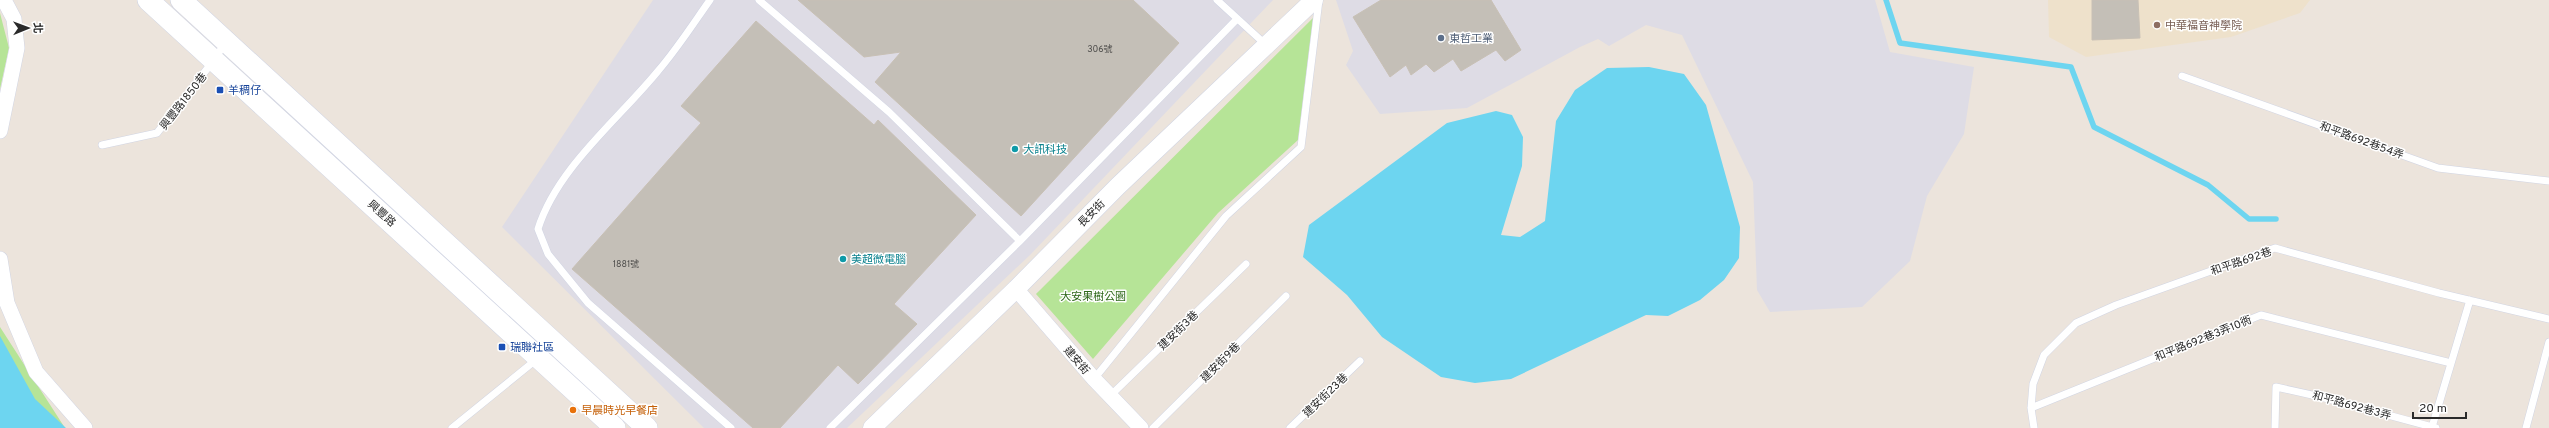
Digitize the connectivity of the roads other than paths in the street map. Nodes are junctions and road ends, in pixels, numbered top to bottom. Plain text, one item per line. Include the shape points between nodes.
1 (4, 0) edge
2 (148, 0) edge
3 (181, 0) edge
4 (710, 0) edge
5 (759, 0) edge
6 (1217, 0) edge
7 (1314, 0) edge
8 (1319, 0) edge
9 (1237, 19) junction
10 (226, 41) junction
11 (1265, 44) junction
12 (214, 60) junction
13 (2182, 76) dead end
14 (0, 131) edge
15 (102, 146) dead end
16 (2549, 180) edge
17 (1020, 241) junction
18 (0, 259) edge
19 (1246, 264) dead end
20 (1016, 289) junction
21 (1286, 296) dead end
22 (2470, 300) junction
23 (2548, 316) edge
24 (2549, 342) edge
25 (539, 358) junction
26 (1360, 361) dead end
27 (2451, 363) junction
28 (1094, 379) junction
29 (1110, 396) junction
30 (2031, 408) junction
31 (2434, 427) edge
32 (85, 428) edge
33 (452, 428) edge
34 (615, 428) edge
35 (647, 428) edge
36 (731, 428) edge
37 (830, 428) edge
38 (872, 428) edge
39 (1141, 428) edge
40 (1153, 428) edge
41 (1290, 428) edge
42 (2034, 428) edge
43 (2275, 428) edge
44 (2526, 428) edge

1 - 14 street via 14,19 17,48
2 - 12 main road, 興豐路
3 - 10 main road, 興豐路
4 - 36 lane via 659,70 566,175 544,208 538,229 548,254 588,303
5 - 17 lane via 889,112
6 - 9 lane
7 - 11 street, 長安街
8 - 28 lane via 1300,147 1226,216
9 - 11 lane
9 - 17 lane
10 - 12 lane, 興豐路1850巷
10 - 35 main road, 興豐路
11 - 20 street, 長安街
12 - 15 lane, 興豐路1850巷 via 157,133
12 - 25 main road, 興豐路
13 - 16 lane, 和平路692巷54弄 via 2438,168
17 - 37 lane
18 - 32 street via 7,303 36,372
19 - 29 lane, 建安街3巷
20 - 28 street, 建安街
20 - 38 street, 長安街
21 - 40 lane, 建安街9巷
22 - 23 lane, 和平路692巷
22 - 27 lane, 和平路692巷3弄
22 - 30 lane, 和平路692巷 via 2275,248 2076,322 2044,355 2032,384
24 - 44 lane
25 - 33 lane
25 - 34 main road, 興豐路
26 - 41 lane, 建安街23巷
27 - 30 lane, 和平路692巷3弄10衖 via 2261,315
27 - 31 lane, 和平路692巷3弄
28 - 29 street, 建安街
29 - 39 street, 建安街
30 - 42 lane, 和平路692巷
31 - 43 lane, 和平路692巷3弄 via 2276,387

